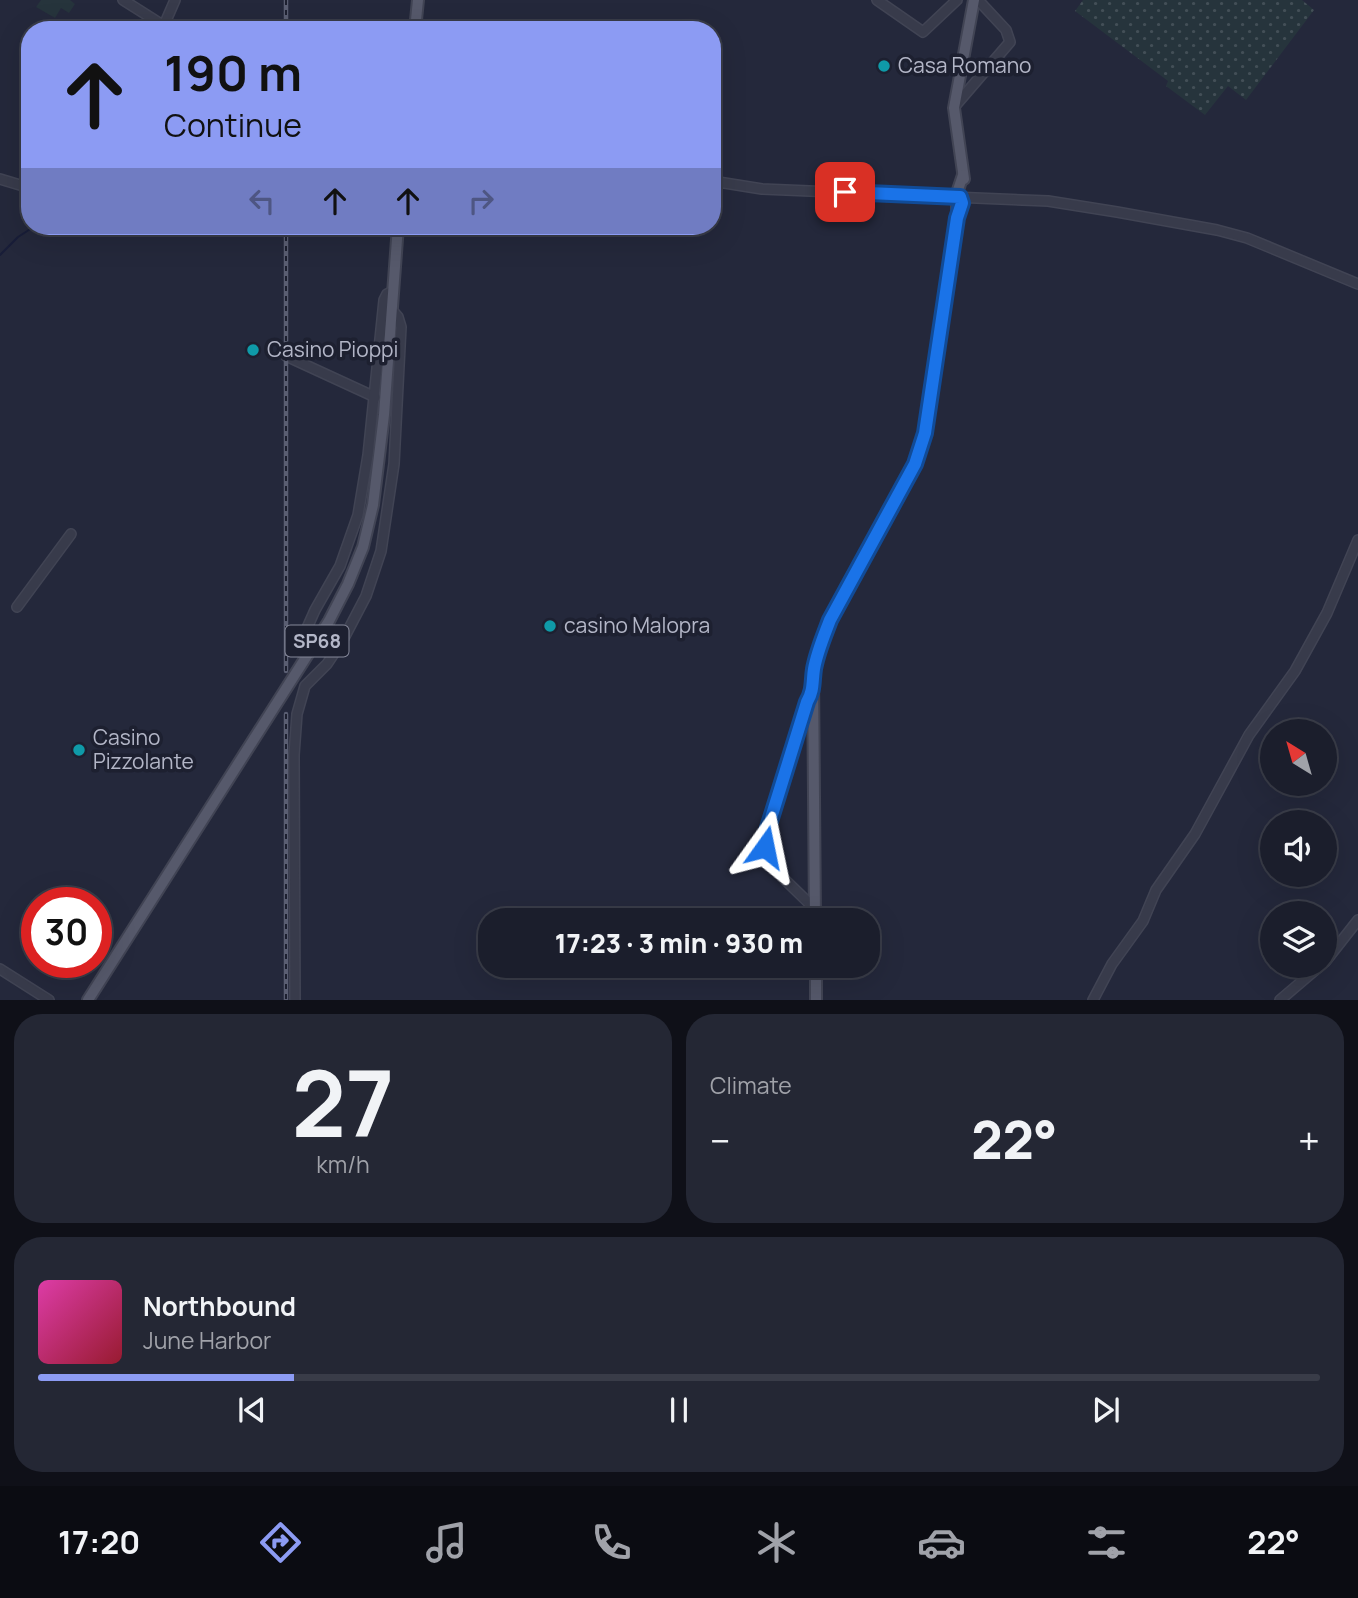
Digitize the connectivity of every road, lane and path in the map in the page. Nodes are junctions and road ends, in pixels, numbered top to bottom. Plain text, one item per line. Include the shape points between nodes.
1 (123, 0) edge
2 (175, 0) edge
3 (418, 0) edge
4 (877, 0) edge
5 (957, 0) edge
6 (976, 0) edge
7 (155, 21) edge
8 (166, 21) edge
9 (416, 21) edge
10 (954, 108) junction
11 (0, 179) edge
12 (721, 182) edge
13 (21, 185) edge
14 (960, 197) junction
15 (397, 235) edge
16 (1358, 284) edge
17 (393, 291) junction
18 (392, 310) junction
19 (286, 356) dead end
20 (375, 397) junction
21 (71, 534) dead end
22 (1358, 540) edge
23 (17, 607) dead end
24 (307, 628) dead end
25 (813, 691) junction
26 (814, 908) joint
27 (1358, 920) edge
28 (1337, 947) edge
29 (0, 970) edge
30 (816, 978) edge
31 (1305, 978) edge
32 (49, 999) edge
33 (88, 999) edge
34 (295, 999) edge
35 (816, 999) edge
36 (1093, 999) edge
37 (1280, 999) edge

1 - 7 street
2 - 8 street
3 - 9 main road
4 - 5 street via 923,33
6 - 10 main road
6 - 10 street via 1006,30 1010,42
10 - 14 main road via 963,175
11 - 13 street
12 - 14 street via 762,189
14 - 16 street via 1048,201 1217,230
14 - 25 main road via 919,454 830,620 813,672
15 - 17 main road, SP68
17 - 18 main road, SP68
17 - 20 street via 384,300
18 - 33 main road, SP68 via 373,505 348,584 329,621
18 - 34 street via 401,327 394,464 381,551 366,596 327,664 305,687 297,714
19 - 20 street
20 - 24 street via 358,515 340,566
21 - 23 street
22 - 36 street via 1327,613 1295,671 1249,735 1195,834 1156,890 1143,921
25 - 26 main road
25 - 26 street via 765,847 778,873
27 - 28 street
29 - 32 street
30 - 35 main road
31 - 37 street

